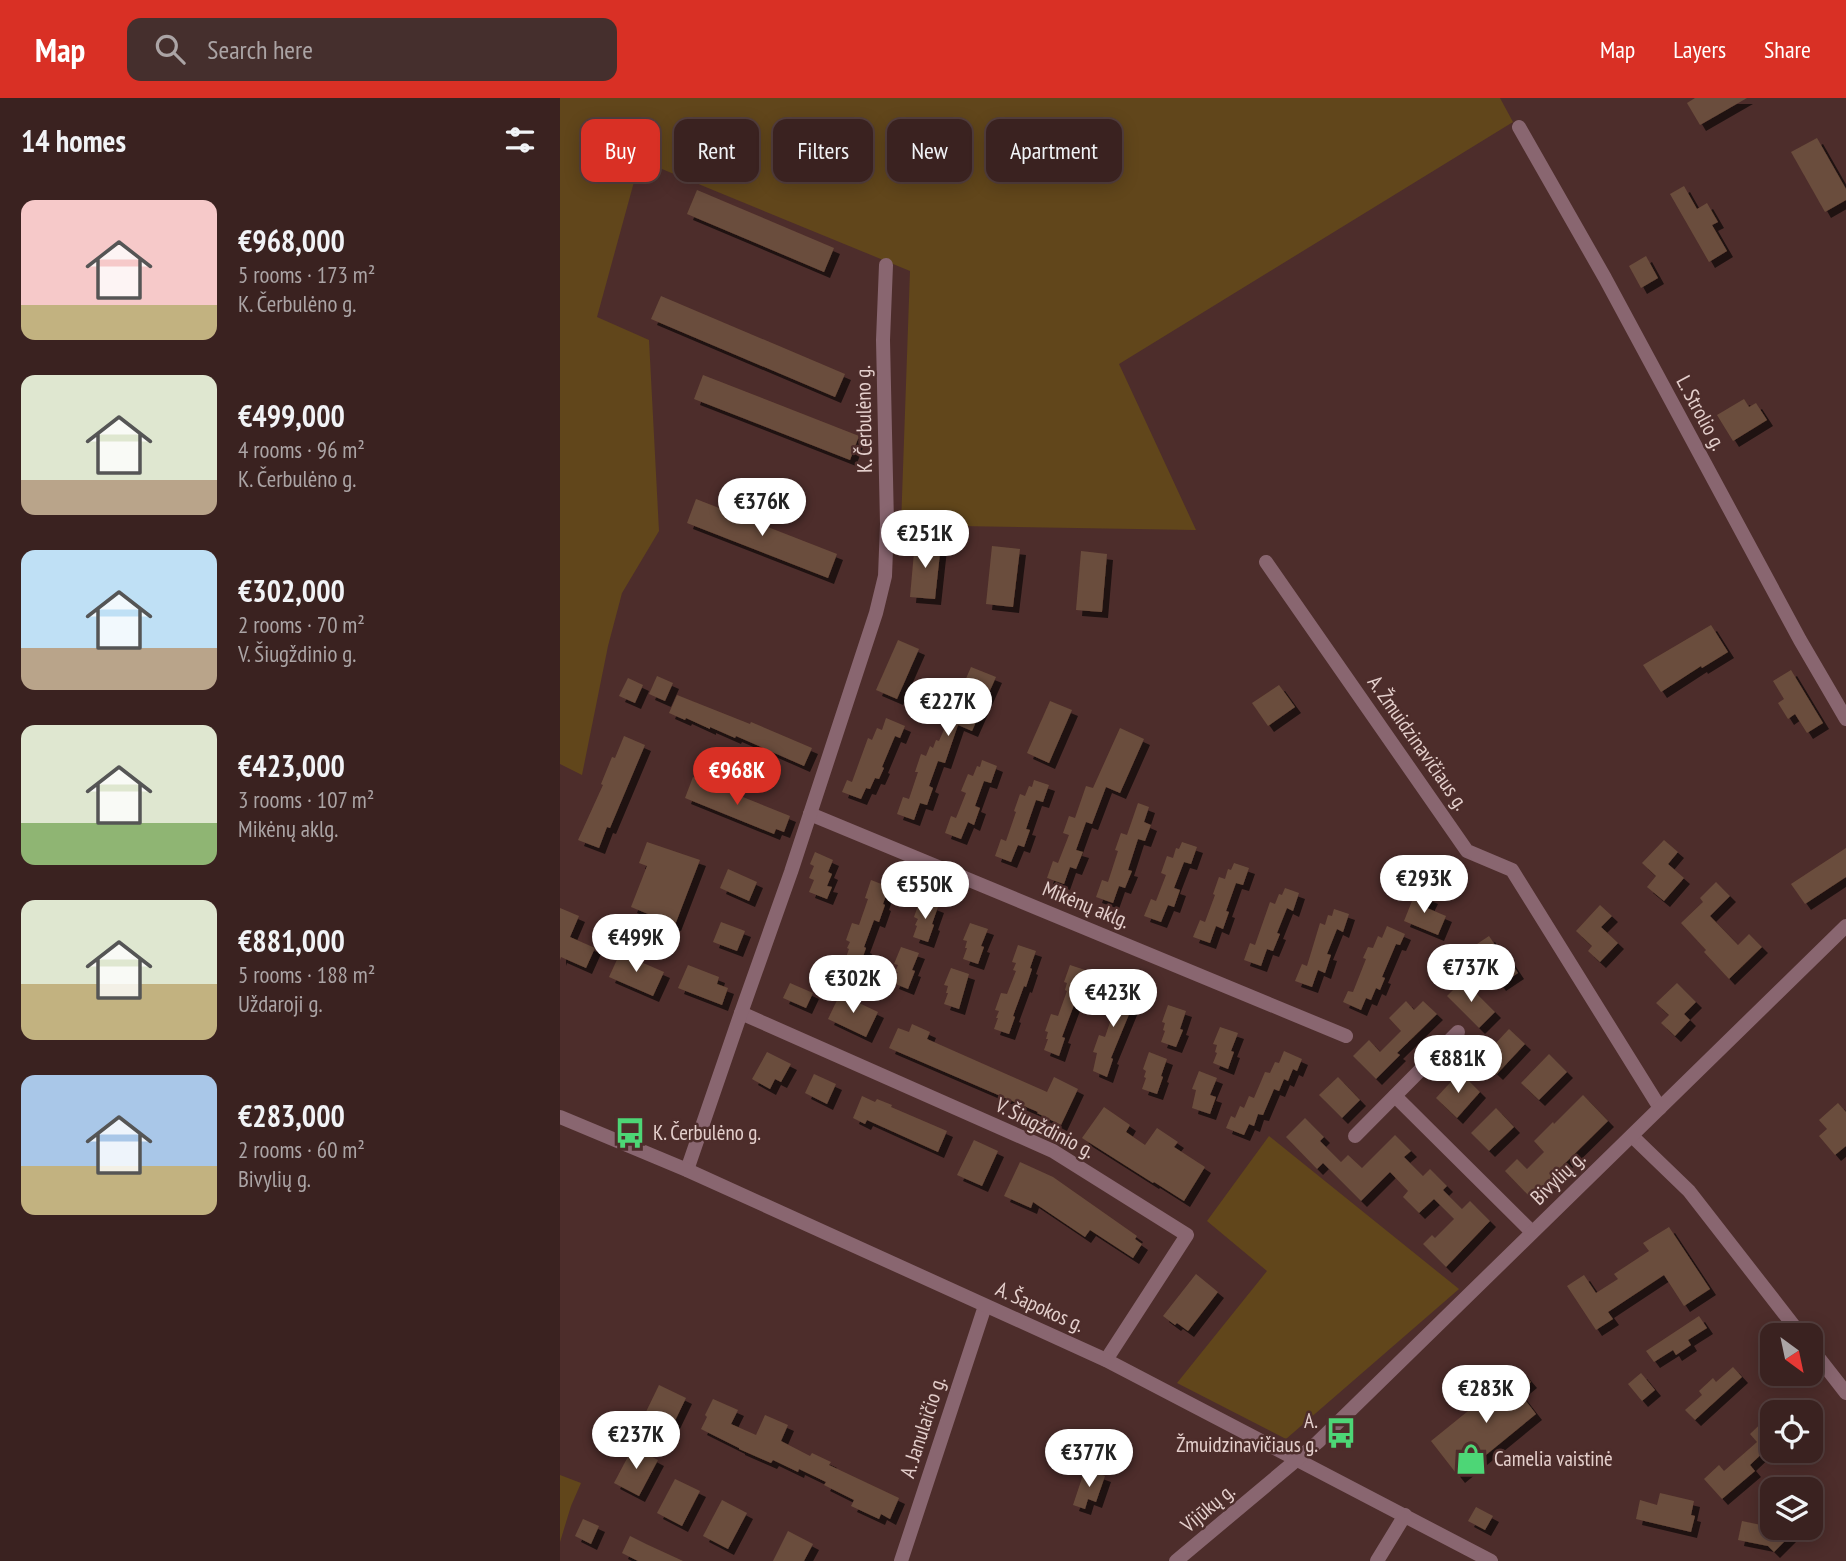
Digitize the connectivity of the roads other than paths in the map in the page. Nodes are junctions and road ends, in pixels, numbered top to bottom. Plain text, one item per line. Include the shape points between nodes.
1 (1519, 127) dead end
2 (886, 265) dead end
3 (1266, 562) dead end
4 (1846, 719) edge
5 (810, 814) junction
6 (1846, 926) edge
7 (741, 1013) junction
8 (1458, 1032) dead end
9 (1346, 1036) dead end
10 (1395, 1096) junction
11 (1660, 1108) junction
12 (560, 1117) edge
13 (1355, 1136) dead end
14 (1632, 1136) junction
15 (687, 1170) junction
16 (1532, 1232) junction
17 (985, 1306) junction
18 (1792, 1323) edge
19 (1106, 1360) junction
20 (1824, 1365) edge
21 (1846, 1393) edge
22 (1298, 1460) junction
23 (1405, 1515) junction
24 (901, 1561) edge
25 (1176, 1561) edge
26 (1377, 1561) edge
27 (1491, 1561) edge

1 - 4 street, L. Strolio g.
2 - 5 street, K. Čerbulėno g. via 885,576
3 - 11 street, A. Žmuidzinavičiaus g. via 1467,851 1512,870
5 - 7 street, K. Čerbulėno g.
5 - 9 street, Mikėnų aklg.
6 - 11 street, Bivylių g.
7 - 15 street, K. Čerbulėno g.
7 - 19 street, V. Šiugždinio g. via 1054,1151 1187,1235
8 - 10 street
10 - 13 street
10 - 16 street
11 - 14 street, Bivylių g.
12 - 15 street, A. Šapokos g.
14 - 16 street, Bivylių g.
14 - 18 street via 1689,1191
15 - 17 street, A. Šapokos g.
16 - 22 street, Bivylių g.
17 - 19 street, A. Šapokos g.
17 - 24 street, A. Janulaičio g.
19 - 22 street, A. Šapokos g.
20 - 21 street
22 - 23 street, A. Šapokos g.
22 - 25 street, Vijūkų g.
23 - 26 street
23 - 27 street, A. Šapokos g.

